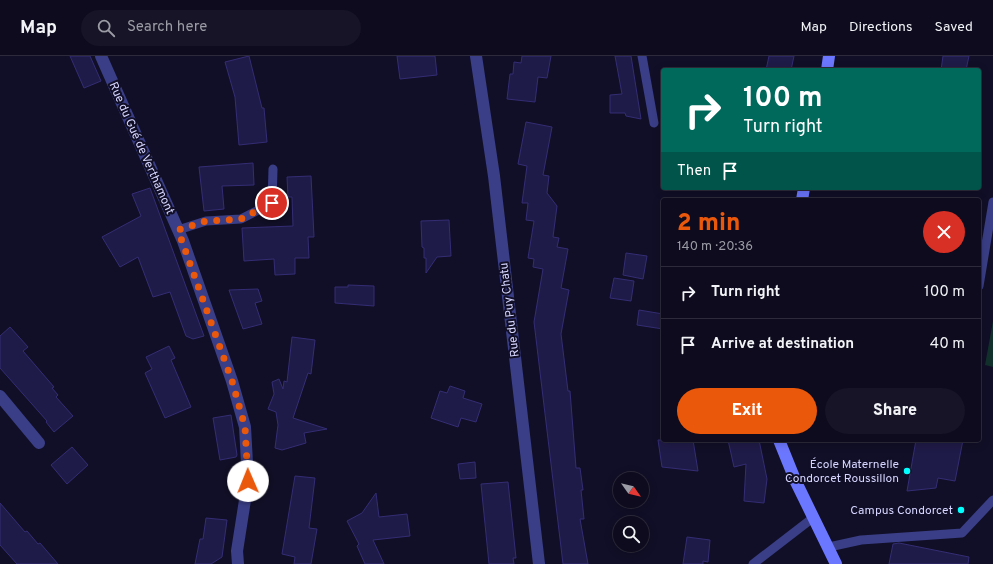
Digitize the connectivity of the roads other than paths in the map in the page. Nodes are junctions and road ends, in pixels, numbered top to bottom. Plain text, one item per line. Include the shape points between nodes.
1 (101, 56) edge
2 (476, 56) edge
3 (642, 56) edge
4 (829, 56) edge
5 (826, 68) edge
6 (654, 123) dead end
7 (272, 169) dead end
8 (993, 202) edge
9 (178, 230) junction
10 (981, 274) edge
11 (0, 396) edge
12 (780, 442) edge
13 (39, 443) dead end
14 (993, 500) edge
15 (814, 517) junction
16 (829, 547) junction
17 (238, 564) edge
18 (539, 564) edge
19 (753, 564) edge
20 (836, 564) edge

1 - 9 street, Rue du Gué de Verthamont
2 - 18 street, Rue du Puy Chatu via 494,176
3 - 6 lane
4 - 5 street
7 - 9 lane via 272,203 241,219 206,221
8 - 10 lane
9 - 17 street, Rue du Gué de Verthamont via 232,381 245,427 248,481 237,551
11 - 13 street
12 - 15 street
14 - 16 lane via 962,533 861,540
15 - 16 street
15 - 19 lane
16 - 20 street

